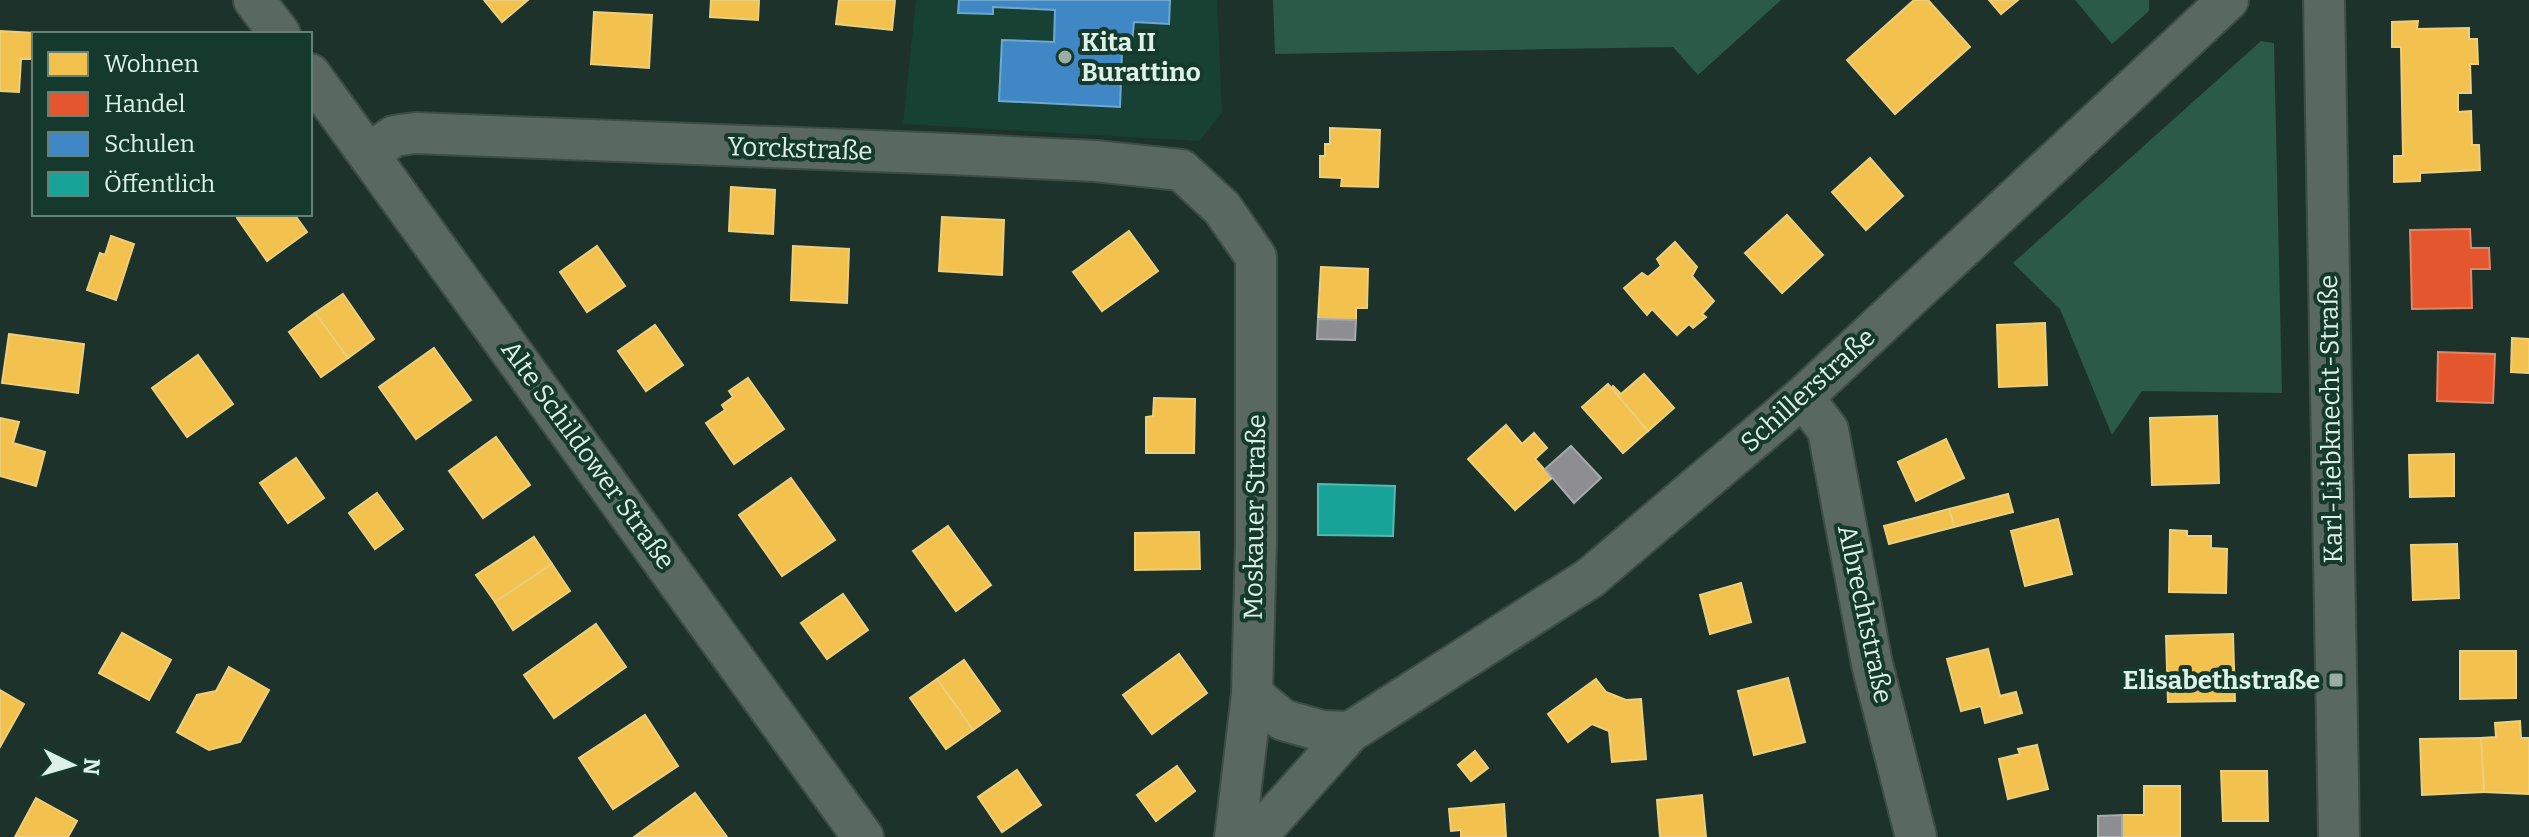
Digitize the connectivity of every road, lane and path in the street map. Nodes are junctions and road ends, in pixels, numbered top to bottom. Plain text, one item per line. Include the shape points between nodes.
1 (254, 0) edge
2 (2228, 0) edge
3 (2324, 0) edge
4 (278, 32) edge
5 (312, 77) edge
6 (370, 153) junction
7 (1222, 208) joint
8 (1803, 397) junction
9 (1252, 694) junction
10 (1350, 732) junction
11 (863, 837) edge
12 (1235, 837) edge
13 (1256, 837) edge
14 (1916, 837) edge
15 (2339, 837) edge

1 - 4 street
2 - 8 street, Schillerstraße
3 - 15 street, Karl-Liebknecht-Straße
5 - 6 street, Alte Schildower Straße
6 - 7 street, Yorckstraße via 394,136 415,133 1095,161 1181,170
6 - 11 street, Alte Schildower Straße
7 - 9 street, Moskauer Straße via 1256,257
8 - 10 street, Schillerstraße via 1590,578
8 - 14 street, Albrechtstraße via 1828,430 1872,664
9 - 10 street via 1283,720
9 - 12 street, Moskauer Straße
10 - 13 street, Schillerstraße

